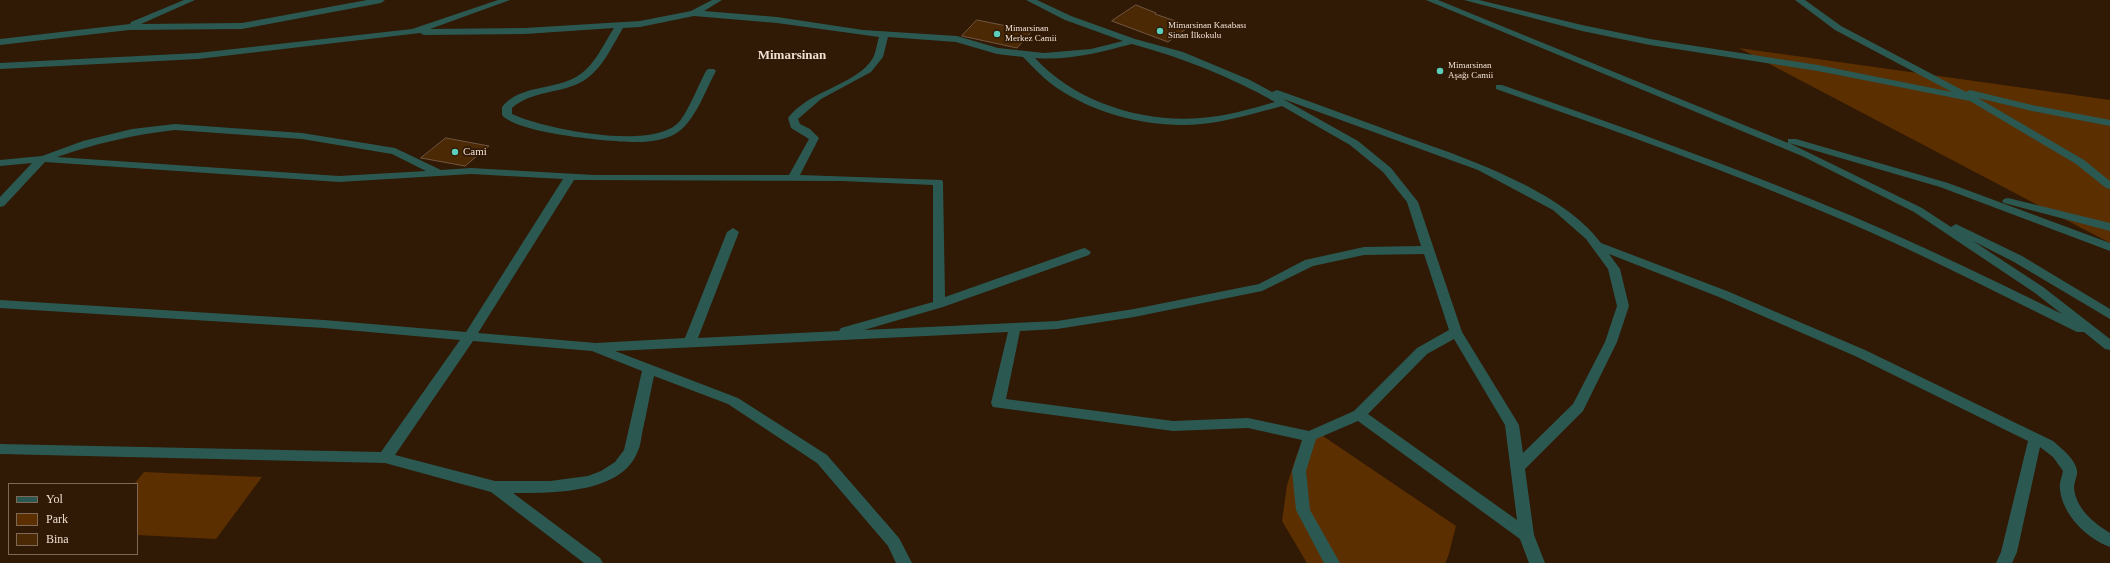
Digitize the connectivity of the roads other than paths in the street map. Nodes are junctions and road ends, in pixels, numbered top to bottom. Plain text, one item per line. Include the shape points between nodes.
1 (191, 0) edge
2 (381, 0) edge
3 (506, 0) edge
4 (718, 0) edge
5 (1030, 0) edge
6 (1050, 0) edge
7 (1430, 0) edge
8 (1468, 0) edge
9 (1799, 0) edge
10 (694, 13) junction
11 (1068, 18) junction
12 (620, 25) junction
13 (129, 26) junction
14 (413, 32) junction
15 (884, 34) junction
16 (1132, 41) junction
17 (0, 42) edge
18 (1026, 54) junction
19 (0, 66) edge
20 (711, 71) dead end
21 (1247, 82) junction
22 (1499, 87) dead end
23 (1954, 89) junction
24 (1973, 99) junction
25 (1283, 103) junction
26 (2110, 123) edge
27 (1734, 124) junction
28 (42, 159) junction
29 (0, 163) edge
30 (439, 173) junction
31 (571, 176) junction
32 (793, 178) junction
33 (1944, 185) junction
34 (2110, 186) edge
35 (0, 204) edge
36 (1918, 210) junction
37 (2110, 227) edge
38 (733, 232) dead end
39 (1596, 245) junction
40 (2110, 246) edge
41 (1428, 250) junction
42 (1085, 252) dead end
43 (0, 304) edge
44 (938, 304) junction
45 (2110, 315) edge
46 (1015, 327) junction
47 (1456, 332) junction
48 (824, 336) junction
49 (469, 337) junction
50 (690, 342) junction
51 (2107, 343) edge
52 (593, 347) junction
53 (649, 369) junction
54 (1359, 415) junction
55 (1310, 436) junction
56 (2035, 439) junction
57 (0, 448) edge
58 (385, 458) junction
59 (1517, 468) junction
60 (496, 487) junction
61 (1526, 535) junction
62 (2110, 542) edge
63 (595, 563) edge
64 (904, 563) edge
65 (1332, 563) edge
66 (1537, 563) edge
67 (2004, 563) edge

1 - 13 street
2 - 13 street via 242,26
3 - 14 street
4 - 10 street
5 - 11 street
6 - 11 street
7 - 27 street
8 - 24 street via 1650,42 1825,69
9 - 23 street via 1838,28
10 - 12 street via 640,24
10 - 15 street via 777,20
11 - 16 street
12 - 14 street via 525,31
12 - 20 street via 591,71 566,85 517,99 507,107 507,115 564,133 656,137 668,134 684,124
13 - 17 street
14 - 19 street via 198,56
15 - 18 street via 958,39 997,51
15 - 32 street via 878,57 868,70 818,97 793,118 795,126 814,138
16 - 18 street via 1091,52 1044,56
16 - 21 street via 1180,54
18 - 25 street via 1045,74 1072,92 1107,108 1133,116 1161,121 1191,122
21 - 25 street
21 - 39 street via 1482,168 1557,208 1590,236
22 - 51 street via 1615,127 1849,219 1971,274
23 - 24 street
23 - 26 street
24 - 34 street via 2080,162
25 - 41 street via 1354,143 1387,170 1412,202
27 - 33 street
27 - 36 street via 1806,154
28 - 29 street
28 - 30 street via 339,179
28 - 30 street via 132,132 175,127 302,136 395,151
28 - 35 street
30 - 31 street via 471,171
31 - 32 street
31 - 49 street
32 - 44 street via 938,182
33 - 37 street
33 - 40 street
36 - 45 street via 2018,259
36 - 51 street via 2039,290
38 - 50 street
39 - 56 street via 1723,294 1860,353
39 - 59 street via 1614,268 1623,306 1611,342 1578,407
41 - 46 street via 1364,251 1309,263 1262,287 1134,313 1057,325
41 - 47 street
42 - 44 street
43 - 49 street via 324,324
44 - 48 street
46 - 48 street
46 - 55 street via 998,403 1173,426 1248,423
47 - 54 street via 1422,351
47 - 59 street via 1512,425
48 - 50 street
49 - 52 street
49 - 58 street
50 - 52 street
52 - 53 street
53 - 60 street via 631,452 617,470 592,481 544,487
53 - 64 street via 733,401 822,458 894,542
54 - 55 street
54 - 61 street
55 - 65 street via 1299,471 1303,510
56 - 62 street via 2053,449 2066,462 2070,470 2066,488 2071,503 2082,519
56 - 67 street via 2009,552
57 - 58 street
58 - 60 street
59 - 61 street
60 - 63 street
61 - 66 street

